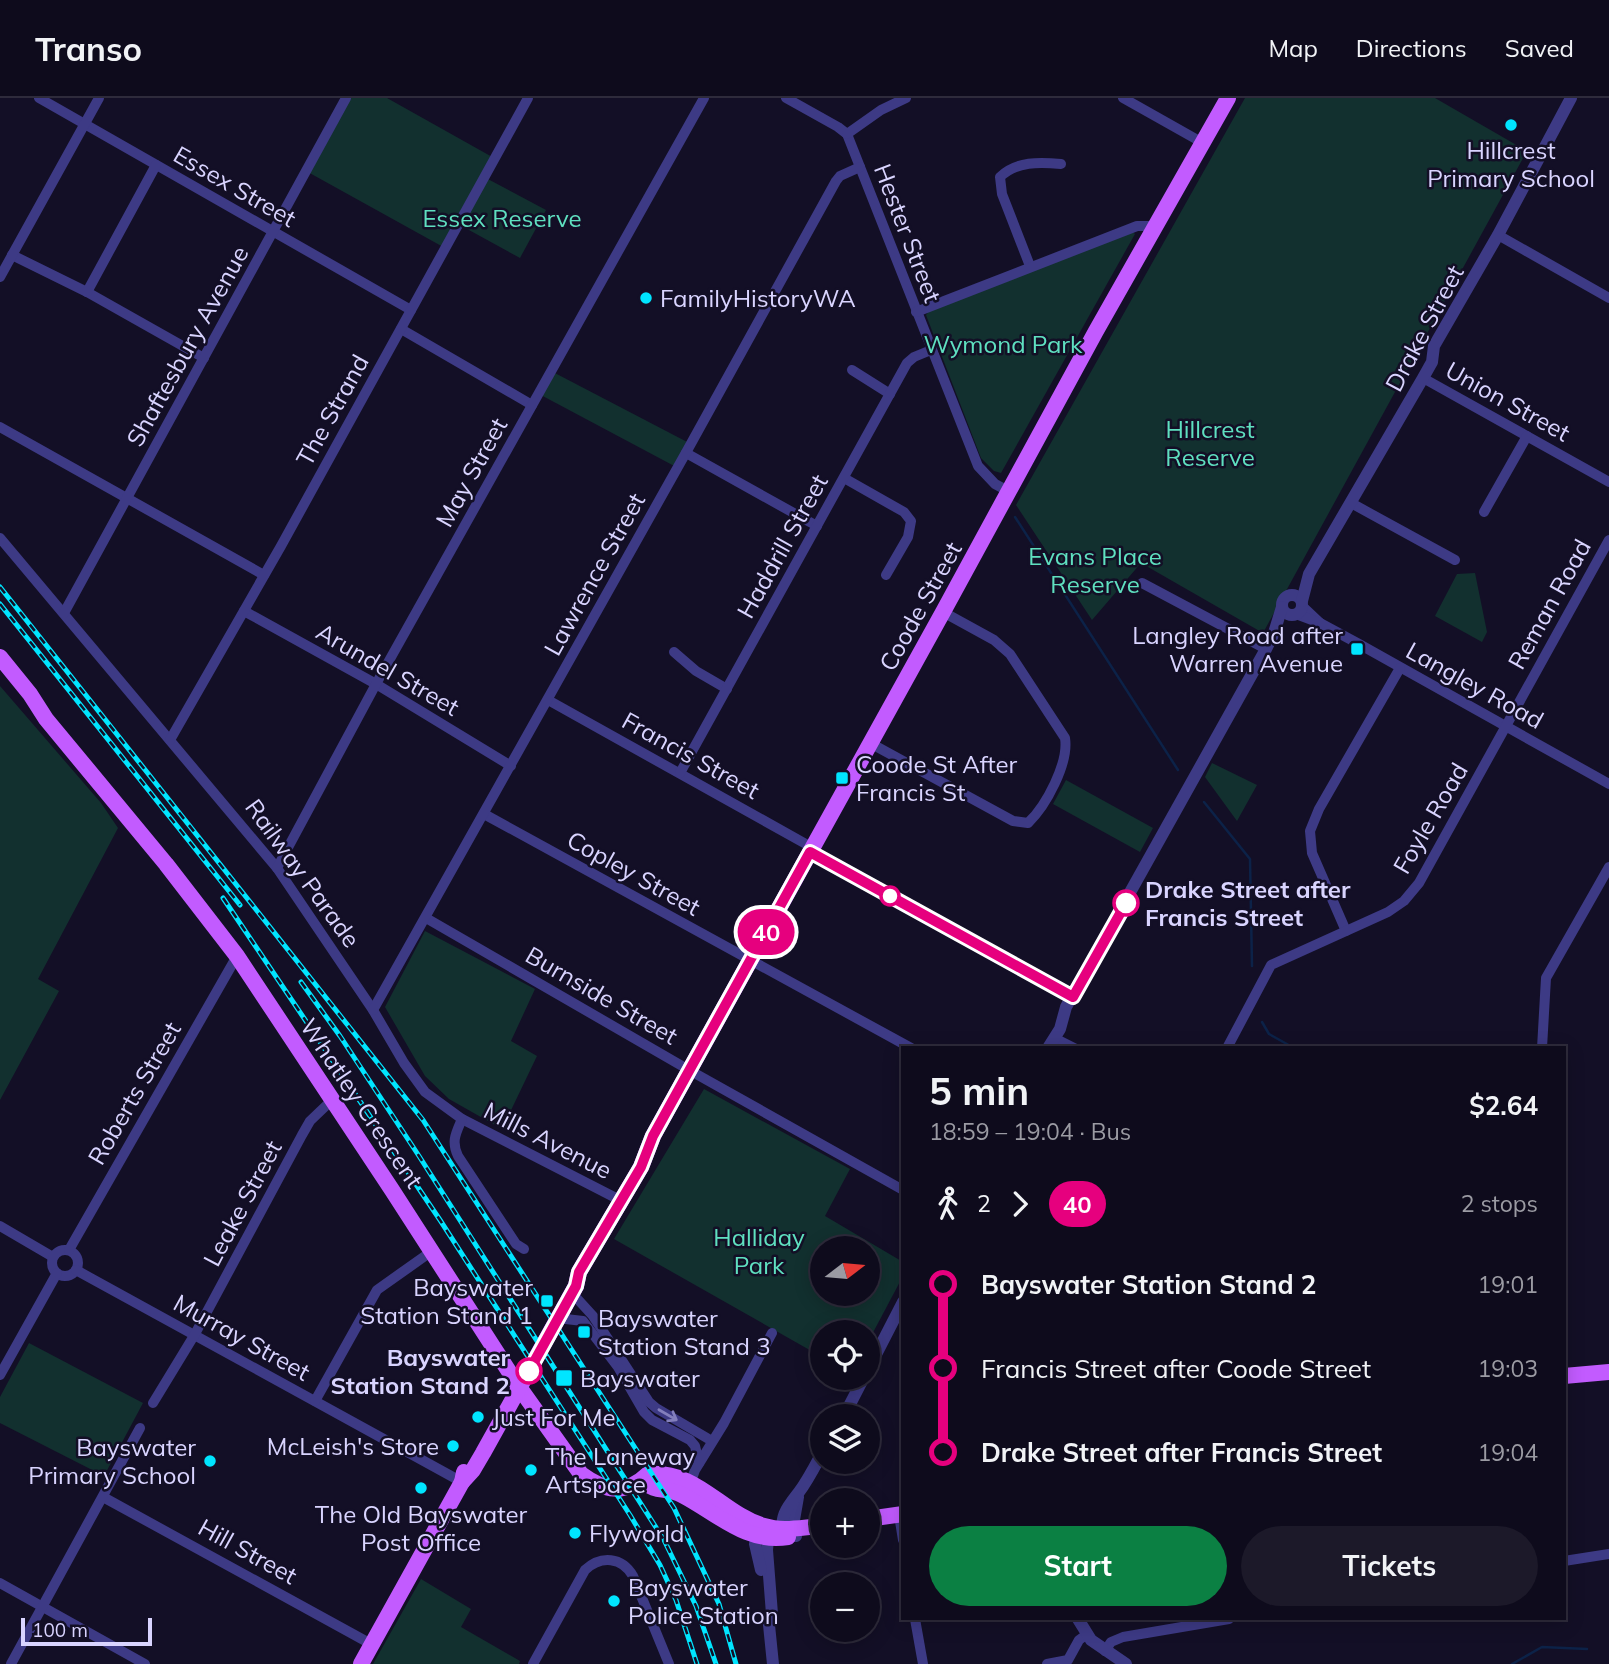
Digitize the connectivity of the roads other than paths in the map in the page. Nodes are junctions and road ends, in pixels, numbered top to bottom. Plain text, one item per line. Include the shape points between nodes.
1 (39, 98) edge
2 (99, 98) edge
3 (346, 98) edge
4 (528, 98) edge
5 (704, 98) edge
6 (786, 98) edge
7 (906, 98) edge
8 (1123, 98) edge
9 (1228, 98) edge
10 (1571, 98) edge
11 (85, 124) junction
12 (847, 134) junction
13 (1203, 143) junction
14 (1061, 164) dead end
15 (156, 165) junction
16 (860, 167) junction
17 (1155, 226) junction
18 (273, 233) junction
19 (1498, 235) junction
20 (12, 255) junction
21 (1030, 266) junction
22 (0, 276) edge
23 (87, 292) junction
24 (1609, 298) edge
25 (411, 310) junction
26 (916, 312) junction
27 (401, 329) junction
28 (931, 350) junction
29 (204, 358) junction
30 (852, 370) dead end
31 (1423, 378) junction
32 (891, 394) junction
33 (532, 405) junction
34 (0, 428) edge
35 (1527, 436) junction
36 (686, 453) junction
37 (844, 478) junction
38 (1609, 482) edge
39 (1009, 491) junction
40 (127, 498) junction
41 (1351, 503) junction
42 (1484, 512) dead end
43 (817, 526) junction
44 (0, 538) edge
45 (1609, 540) edge
46 (1455, 559) dead end
47 (1309, 574) junction
48 (264, 575) junction
49 (886, 575) dead end
50 (1142, 583) dead end
51 (1295, 609) junction
52 (244, 611) junction
53 (943, 612) junction
54 (64, 614) junction
55 (1266, 649) junction
56 (674, 652) dead end
57 (0, 657) edge
58 (1400, 668) junction
59 (0, 671) edge
60 (376, 684) junction
61 (727, 689) junction
62 (548, 700) junction
63 (46, 719) junction
64 (1505, 726) junction
65 (170, 740) junction
66 (870, 743) junction
67 (511, 766) junction
68 (680, 773) junction
69 (1609, 784) edge
70 (484, 814) junction
71 (811, 850) junction
72 (1609, 867) edge
73 (277, 869) junction
74 (426, 918) junction
75 (1346, 931) junction
76 (237, 957) junction
77 (750, 962) junction
78 (1073, 997) junction
79 (373, 1010) junction
80 (1051, 1043) edge
81 (907, 1046) edge
82 (1228, 1046) edge
83 (1542, 1046) edge
84 (690, 1070) junction
85 (332, 1100) junction
86 (462, 1119) junction
87 (653, 1136) junction
88 (901, 1189) edge
89 (614, 1198) junction
90 (0, 1226) edge
91 (601, 1230) junction
92 (524, 1249) dead end
93 (69, 1250) junction
94 (432, 1251) junction
95 (53, 1257) junction
96 (76, 1270) junction
97 (579, 1272) junction
98 (57, 1273) junction
99 (572, 1293) junction
100 (901, 1306) edge
101 (557, 1318) junction
102 (772, 1333) dead end
103 (195, 1334) junction
104 (880, 1347) edge
105 (1609, 1372) edge
106 (0, 1375) edge
107 (1566, 1376) edge
108 (517, 1383) junction
109 (315, 1401) junction
110 (153, 1403) dead end
111 (140, 1428) dead end
112 (712, 1441) junction
113 (699, 1464) junction
114 (810, 1473) edge
115 (461, 1482) junction
116 (686, 1488) junction
117 (103, 1497) junction
118 (901, 1514) edge
119 (880, 1517) edge
120 (810, 1529) edge
121 (776, 1533) junction
122 (1609, 1554) edge
123 (1566, 1561) edge
124 (0, 1583) edge
125 (42, 1606) junction
126 (915, 1620) edge
127 (1078, 1620) edge
128 (1224, 1620) edge
129 (1086, 1635) junction
130 (371, 1644) junction
131 (1105, 1651) junction
132 (11, 1664) edge
133 (145, 1664) edge
134 (361, 1664) edge
135 (533, 1664) edge
136 (668, 1664) edge
137 (773, 1664) edge
138 (923, 1664) edge
139 (1047, 1664) edge
140 (1126, 1664) edge

1 - 11 street, Essex Street
2 - 11 street
3 - 18 street, Shaftesbury Avenue
4 - 25 street, The Strand
5 - 33 street, May Street
6 - 12 street
7 - 12 street
8 - 13 street
9 - 13 main road, Coode Street
10 - 19 street, Drake Street
11 - 15 street, Essex Street
11 - 20 street
12 - 16 street, Hester Street
13 - 17 main road, Coode Street
14 - 21 street via 1023,164 1000,177 1002,194
15 - 18 street, Essex Street
15 - 23 street
16 - 26 street, Hester Street
16 - 36 street, Lawrence Street via 836,181
17 - 21 street via 1137,226
17 - 39 main road, Coode Street
18 - 25 street, Essex Street
18 - 29 street, Shaftesbury Avenue
19 - 24 street
19 - 31 street, Drake Street via 1434,346
20 - 22 street
20 - 23 street
21 - 26 street
23 - 29 street
25 - 27 street, The Strand
26 - 28 street, Hester Street
27 - 33 street
27 - 48 street, The Strand
28 - 32 street, Haddrill Street via 911,359
28 - 39 street, Hester Street via 978,466
29 - 40 street, Shaftesbury Avenue
30 - 32 street
31 - 35 street, Union Street
31 - 41 street, Drake Street
32 - 37 street, Haddrill Street
33 - 60 street, May Street
34 - 40 street
35 - 38 street, Union Street
35 - 42 street
36 - 43 street
36 - 62 street, Lawrence Street
37 - 43 street, Haddrill Street
37 - 49 street via 904,512 911,521 908,537
39 - 53 main road, Coode Street
40 - 48 street
40 - 54 street, Shaftesbury Avenue
41 - 46 street
41 - 47 street, Drake Street
43 - 61 street, Haddrill Street
44 - 54 street, Railway Parade
45 - 64 street, Reman Road
47 - 51 street, Drake Street
47 - 51 street, Drake Street via 1283,598
48 - 52 street, The Strand
50 - 55 street
51 - 55 street, Drake Street
51 - 58 street, Langley Road
52 - 60 street, Arundel Street
52 - 65 street, The Strand
53 - 66 main road, Coode Street
53 - 66 street via 1010,654 1065,738 1064,761 1037,814 1028,823 1013,821
54 - 65 street, Railway Parade
55 - 78 street, Drake Street
56 - 61 street
57 - 63 main road, Whatley Crescent
58 - 64 street, Langley Road
58 - 75 street via 1310,831 1312,853
59 - 63 main road, Whatley Crescent
60 - 67 street, Arundel Street
60 - 73 street, May Street
61 - 68 street, Haddrill Street
62 - 67 street, Lawrence Street
62 - 68 street, Francis Street
63 - 76 main road, Whatley Crescent
64 - 69 street, Langley Road
64 - 75 street, Foyle Road via 1419,883 1388,912
65 - 73 street, Railway Parade
66 - 71 main road, Coode Street
67 - 70 street, Lawrence Street
68 - 71 street, Francis Street
70 - 74 street, Lawrence Street
70 - 77 street, Copley Street
71 - 77 main road, Coode Street
71 - 78 street, Francis Street
72 - 83 street via 1546,978
73 - 79 street, Railway Parade
74 - 79 street, Lawrence Street
74 - 84 street, Burnside Street
75 - 82 street, Foyle Road via 1271,965
76 - 85 main road, Whatley Crescent
76 - 93 street, Roberts Street
77 - 81 street, Copley Street
77 - 84 main road, Coode Street
78 - 80 street, Drake Street
79 - 86 street, Railway Parade via 425,1092
84 - 87 main road, Coode Street
84 - 88 street, Burnside Street
85 - 94 main road, Whatley Crescent
85 - 103 street, Leake Street via 310,1121
86 - 89 street, Mills Avenue
86 - 92 street via 454,1139 458,1156 516,1244
87 - 89 main road, Coode Street
87 - 91 main road, Coode Street via 641,1167
89 - 91 main road, Coode Street
90 - 95 street
91 - 97 main road, Coode Street
93 - 95 street via 59,1250
93 - 96 street via 78,1260
94 - 108 main road, Whatley Crescent
94 - 109 street via 377,1290
95 - 98 street
96 - 98 street via 69,1275
96 - 103 street, Murray Street
97 - 99 main road, Coode Street
97 - 108 main road, Coode Street via 571,1277
98 - 106 street
99 - 101 main road, Coode Street
99 -> 112 street via 593,1316 649,1402
100 - 104 street
101 - 108 main road, Coode Street
101 - 113 street via 583,1321 644,1412 690,1440
102 - 112 street
103 - 109 street, Murray Street
103 - 110 street, Leake Street
105 - 107 main road
108 - 115 main road, Coode Street via 503,1400
108 - 115 main road via 473,1470
108 - 116 main road, Whatley Crescent via 588,1479 617,1490 648,1474 663,1473
109 - 115 street, Murray Street
111 - 117 street
112 - 113 street
113 - 116 street
114 - 121 street via 787,1506
115 - 130 main road
116 - 121 main road
116 - 121 main road via 715,1516
117 - 125 street
117 - 130 street, Hill Street
118 - 119 main road
120 - 121 main road
121 - 137 street via 762,1574
122 - 123 street
124 - 125 street
125 - 132 street
125 - 133 street
126 - 138 street
127 - 129 street
128 - 131 street via 1123,1637
129 - 131 street
129 - 139 street via 1068,1660
130 - 134 main road
131 - 140 street
135 - 136 street via 584,1570 600,1560 625,1565 634,1576

